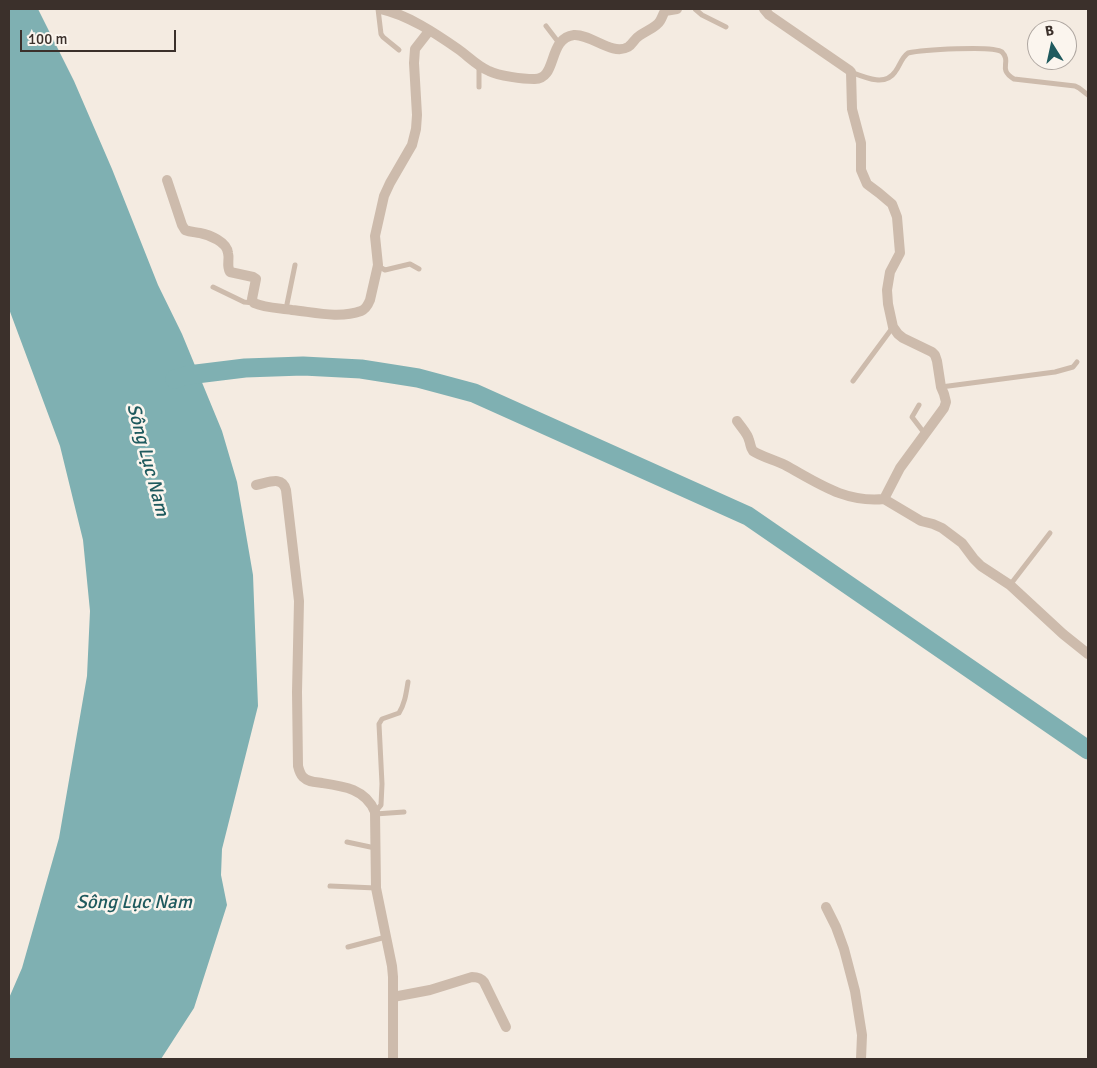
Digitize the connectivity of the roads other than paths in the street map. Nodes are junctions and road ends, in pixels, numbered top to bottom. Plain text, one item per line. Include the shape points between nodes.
1 (380, 9) edge
2 (678, 9) edge
3 (695, 9) edge
4 (764, 9) edge
5 (546, 26) dead end
6 (726, 27) dead end
7 (429, 31) junction
8 (559, 43) junction
9 (399, 50) dead end
10 (479, 66) junction
11 (851, 72) junction
12 (479, 87) dead end
13 (1088, 95) edge
14 (167, 180) dead end
15 (295, 264) dead end
16 (378, 265) junction
17 (419, 269) dead end
18 (213, 288) dead end
19 (254, 303) junction
20 (286, 309) junction
21 (893, 327) junction
22 (1077, 362) dead end
23 (853, 381) dead end
24 (941, 386) junction
25 (919, 405) dead end
26 (737, 421) dead end
27 (924, 434) junction
28 (256, 485) dead end
29 (884, 500) junction
30 (1050, 533) dead end
31 (1010, 585) junction
32 (1088, 654) edge
33 (408, 682) dead end
34 (404, 812) dead end
35 (375, 813) junction
36 (347, 842) dead end
37 (375, 848) junction
38 (330, 886) dead end
39 (376, 888) junction
40 (826, 907) dead end
41 (386, 937) junction
42 (348, 947) dead end
43 (393, 997) junction
44 (506, 1028) dead end
45 (393, 1059) edge
46 (861, 1059) edge

1 - 7 street via 405,16
1 - 9 lane via 381,34
2 - 8 street via 664,11 659,23 622,49 577,35
3 - 6 lane
4 - 11 street
5 - 8 lane
7 - 10 street
7 - 16 street via 415,49 416,129 412,145 384,196 375,236
8 - 10 street via 549,69 536,80 496,74
10 - 12 lane
11 - 13 lane via 878,80 890,78 908,53 994,49 1003,53 1007,74 1014,79 1075,86
11 - 21 street via 852,109 861,143 861,170 867,184 892,204 896,217 900,254 890,272 887,290
14 - 19 street via 185,230 211,236 222,243 228,251 228,270 256,279
15 - 20 lane
16 - 17 lane via 384,270 410,264
16 - 20 street via 370,300 364,310 338,314
18 - 19 lane
19 - 20 street
21 - 23 lane
21 - 24 street via 903,338 935,355
22 - 24 lane via 1073,367 1055,372
24 - 27 street via 946,402 944,408
25 - 27 lane via 912,417
26 - 29 street via 755,452 849,497
27 - 29 street via 900,468
28 - 35 street via 281,481 286,490 299,601 297,692 300,774 310,781 352,789 367,799
29 - 31 street via 942,528 962,543 981,566
30 - 31 lane
31 - 32 street
33 - 35 lane via 399,713 382,719 379,724 382,805
34 - 35 lane
35 - 37 street
36 - 37 lane
37 - 39 street
38 - 39 lane
39 - 41 street
40 - 46 street via 844,949 855,991 862,1035
41 - 42 lane
41 - 43 street via 392,966
43 - 44 street via 478,977 484,982
43 - 45 street

